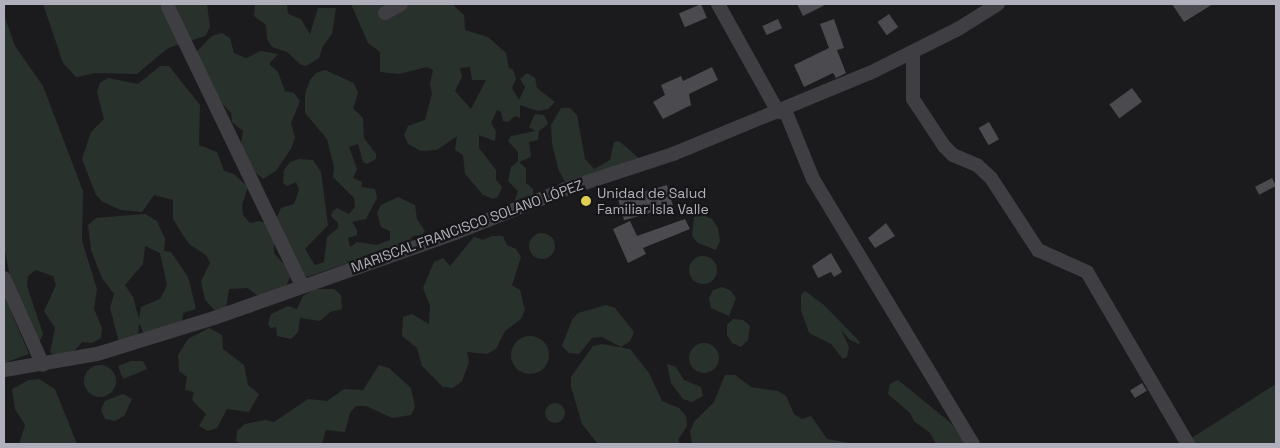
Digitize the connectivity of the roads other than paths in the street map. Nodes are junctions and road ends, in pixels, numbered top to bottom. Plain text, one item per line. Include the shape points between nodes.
1 (401, 4) edge
2 (718, 4) edge
3 (998, 4) edge
4 (168, 7) dead end
5 (385, 13) dead end
6 (913, 52) junction
7 (782, 111) junction
8 (4, 278) edge
9 (302, 286) junction
10 (43, 365) junction
11 (4, 370) edge
12 (973, 444) edge
13 (1188, 444) edge

1 - 5 street
2 - 7 street
3 - 6 street, MARISCAL FRANCISCO SOLANO LÓPEZ
4 - 9 street
6 - 7 street, MARISCAL FRANCISCO SOLANO LÓPEZ
6 - 13 street via 913,99 944,146 953,155 977,164 991,178 1038,250 1086,272
7 - 9 street, MARISCAL FRANCISCO SOLANO LÓPEZ via 673,154 566,189 455,233
7 - 12 street via 813,179
8 - 10 street
9 - 10 street, MARISCAL FRANCISCO SOLANO LÓPEZ via 97,354
10 - 11 street, MARISCAL FRANCISCO SOLANO LÓPEZ

